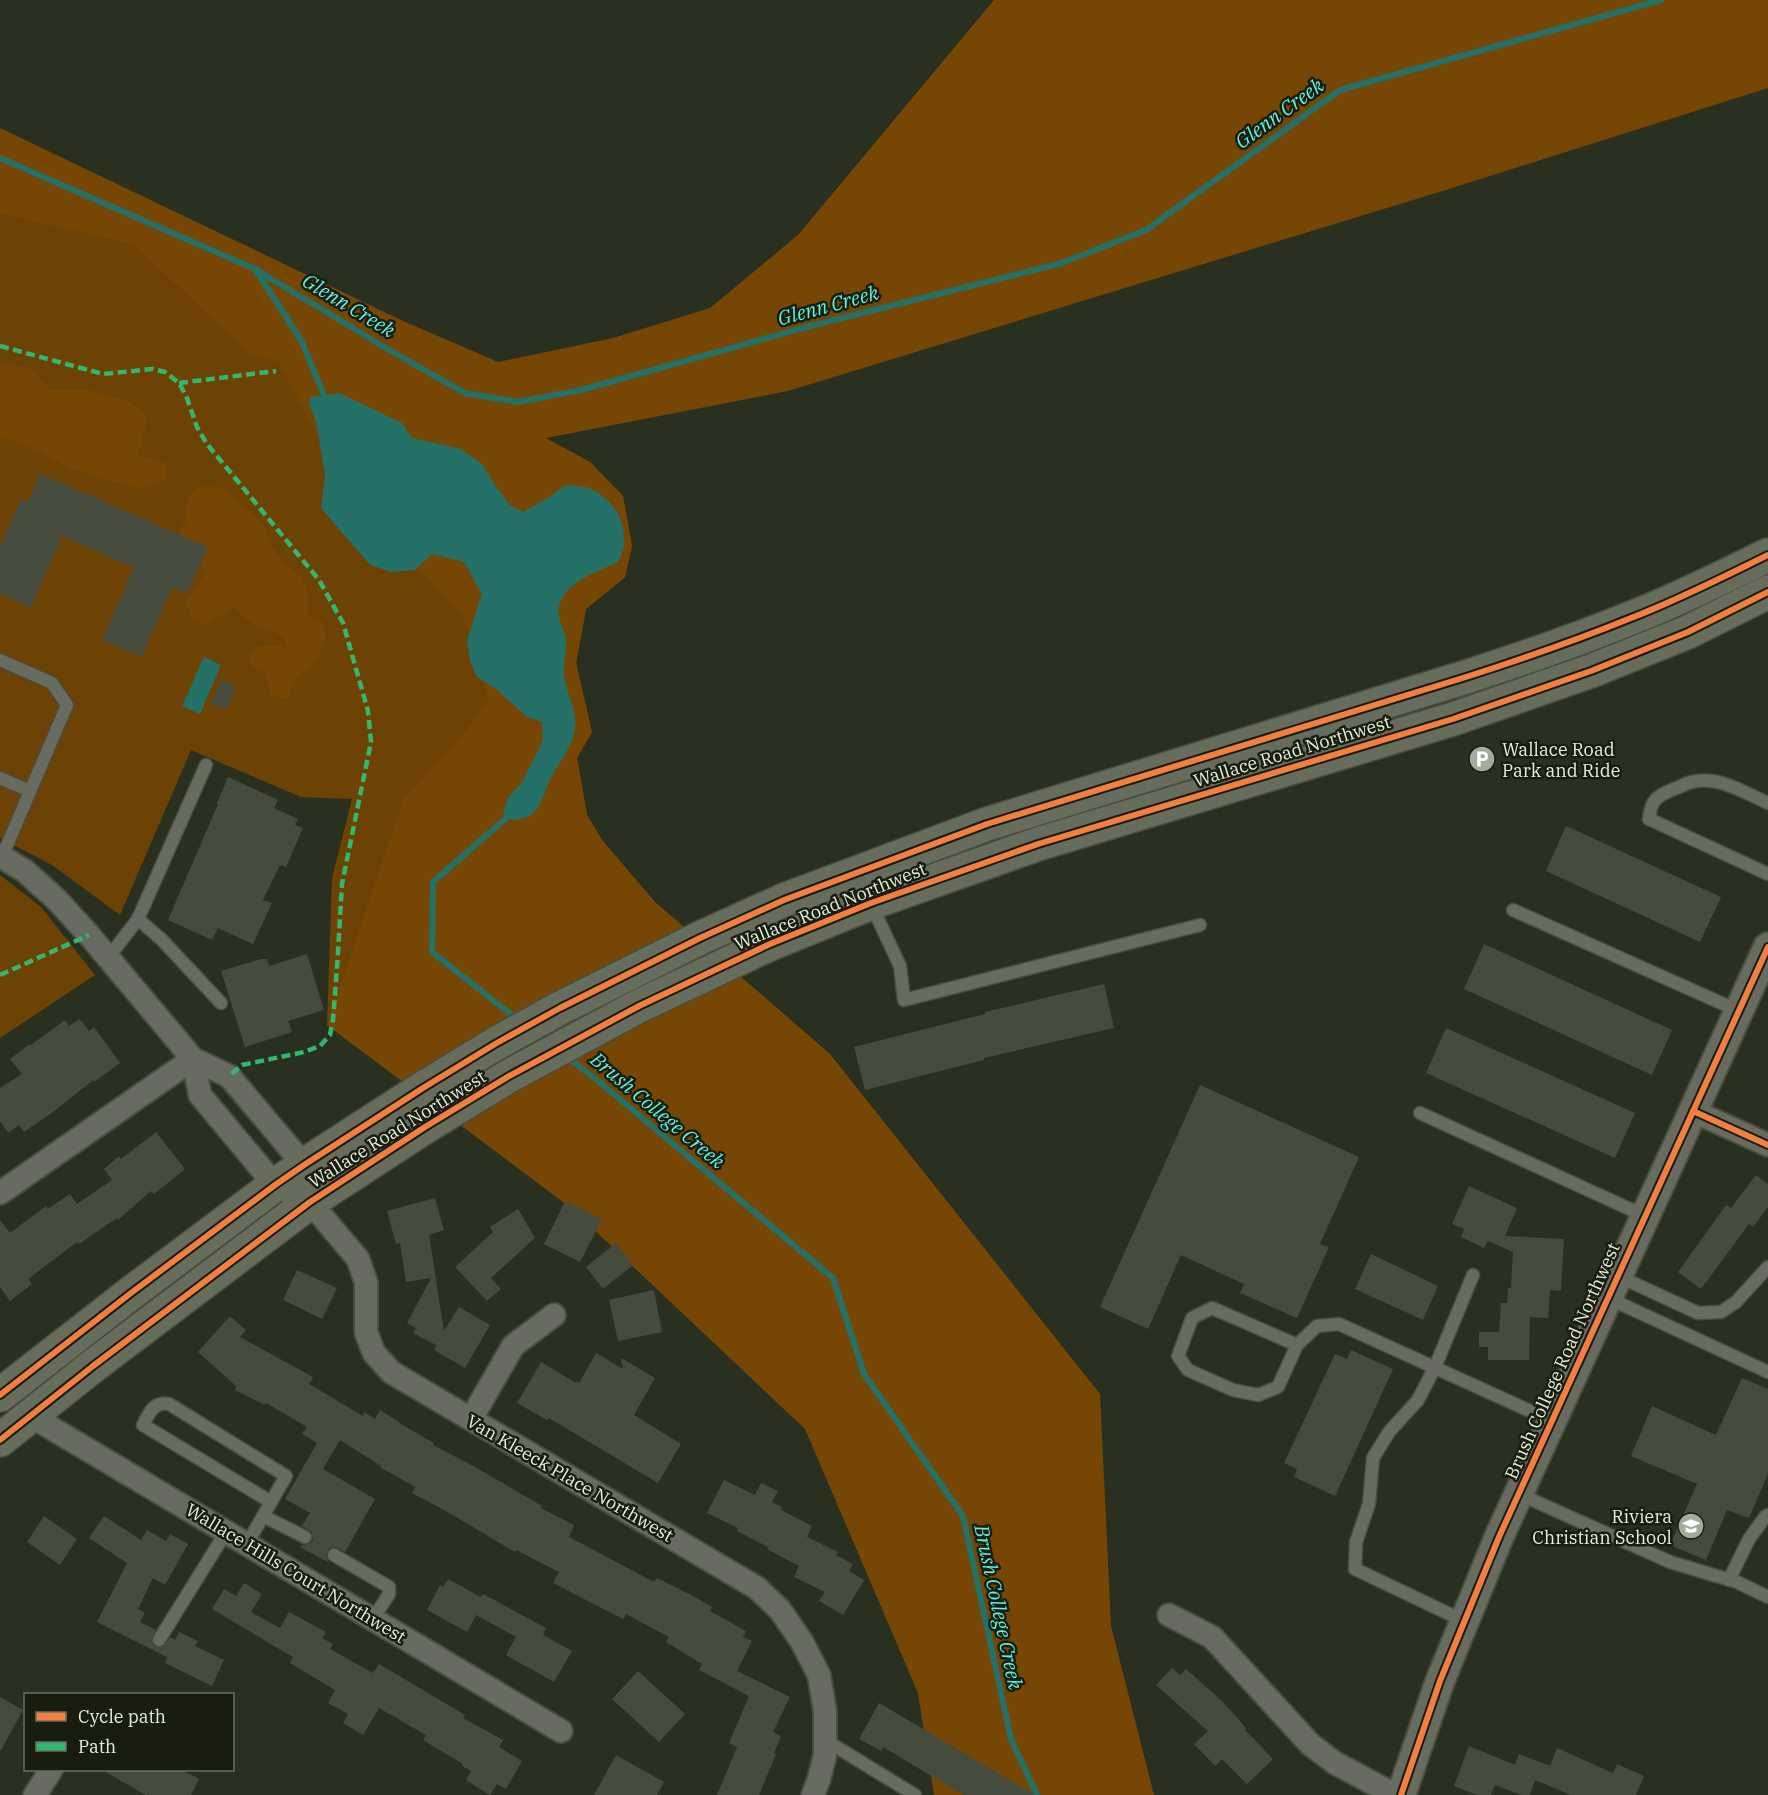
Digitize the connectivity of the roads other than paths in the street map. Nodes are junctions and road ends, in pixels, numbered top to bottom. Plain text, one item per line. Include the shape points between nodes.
1 (1768, 555) edge
2 (1768, 592) edge
3 (0, 660) edge
4 (206, 765) dead end
5 (0, 778) edge
6 (30, 791) junction
7 (1768, 803) edge
8 (1, 856) edge
9 (1768, 874) edge
10 (871, 903) junction
11 (1513, 910) dead end
12 (138, 919) junction
13 (1200, 926) dead end
14 (1768, 947) edge
15 (108, 958) junction
16 (221, 1003) dead end
17 (1739, 1011) junction
18 (193, 1059) junction
19 (1693, 1111) junction
20 (1420, 1113) dead end
21 (1768, 1145) edge
22 (304, 1165) junction
23 (275, 1185) junction
24 (0, 1193) edge
25 (310, 1202) junction
26 (1645, 1216) junction
27 (1768, 1267) edge
28 (1473, 1275) dead end
29 (1613, 1287) junction
30 (554, 1315) dead end
31 (1297, 1345) junction
32 (1436, 1367) junction
33 (1768, 1372) edge
34 (0, 1395) edge
35 (31, 1416) junction
36 (471, 1419) junction
37 (1552, 1421) junction
38 (0, 1440) edge
39 (1519, 1494) junction
40 (271, 1502) junction
41 (1768, 1515) edge
42 (263, 1516) junction
43 (226, 1532) junction
44 (305, 1537) dead end
45 (246, 1544) junction
46 (334, 1555) dead end
47 (1729, 1580) junction
48 (1768, 1597) edge
49 (1169, 1616) dead end
50 (373, 1619) junction
51 (1464, 1621) junction
52 (159, 1640) dead end
53 (561, 1731) dead end
54 (825, 1747) junction
55 (50, 1771) edge
56 (35, 1795) edge
57 (813, 1795) edge
58 (915, 1795) edge
59 (1395, 1795) edge
60 (1401, 1795) edge

1 - 22 main road, Wallace Road Northwest via 1632,618 1542,652 987,824 784,900 560,1008 423,1088
2 - 10 main road, Wallace Road Northwest via 1688,632 1464,715 1038,844
3 - 6 lane via 52,683 67,705
4 - 12 lane
5 - 6 lane
6 - 8 lane
7 - 9 lane via 1726,784 1693,781 1659,795 1651,806 1649,819
8 - 15 street via 25,871 57,900
10 - 13 lane via 900,966 904,1000
10 - 25 main road, Wallace Road Northwest via 770,944 639,1006 509,1076
11 - 17 lane
12 - 15 lane
12 - 16 lane
14 - 17 street, Brush College Road Northwest
15 - 18 street
17 - 19 street, Brush College Road Northwest
18 - 22 street via 229,1076
18 - 23 street via 200,1095
18 - 24 street
19 - 21 street
19 - 26 street, Brush College Road Northwest
20 - 26 lane
22 - 23 main road, Wallace Road Northwest
22 - 25 street
23 - 25 street
23 - 34 main road, Wallace Road Northwest
25 - 35 main road, Wallace Road Northwest
25 - 36 street, Van Kleeck Place Northwest via 358,1259 366,1282 366,1332 374,1353 391,1372
26 - 29 street, Brush College Road Northwest
27 - 29 lane via 1736,1302 1721,1312 1698,1313
28 - 32 lane
29 - 33 lane
29 - 37 street, Brush College Road Northwest
30 - 36 street via 513,1346
31 - 31 lane via 1278,1387 1258,1395 1233,1390 1188,1370 1179,1356 1192,1318 1212,1308
31 - 32 lane via 1317,1326 1340,1324
32 - 37 lane
32 - 51 lane via 1418,1400 1389,1432 1373,1458 1369,1504 1356,1542 1355,1569
35 - 38 main road, Wallace Road Northwest
35 - 43 street, Wallace Hills Court Northwest
36 - 54 street, Van Kleeck Place Northwest via 757,1588 780,1610 819,1675
37 - 39 street, Brush College Road Northwest
39 - 47 lane via 1670,1562
39 - 51 street, Brush College Road Northwest
40 - 40 lane via 143,1425 151,1408 169,1404 286,1476
40 - 42 lane
41 - 47 lane via 1749,1539
42 - 44 lane
42 - 45 lane
43 - 45 street, Wallace Hills Court Northwest
43 - 52 lane
45 - 50 street, Wallace Hills Court Northwest
46 - 50 lane via 389,1587
47 - 48 lane
49 - 59 street via 1212,1636 1310,1744 1335,1763
50 - 53 street, Wallace Hills Court Northwest
51 - 60 street, Brush College Road Northwest
54 - 57 street, Van Kleeck Place Northwest
54 - 58 lane
55 - 56 street

